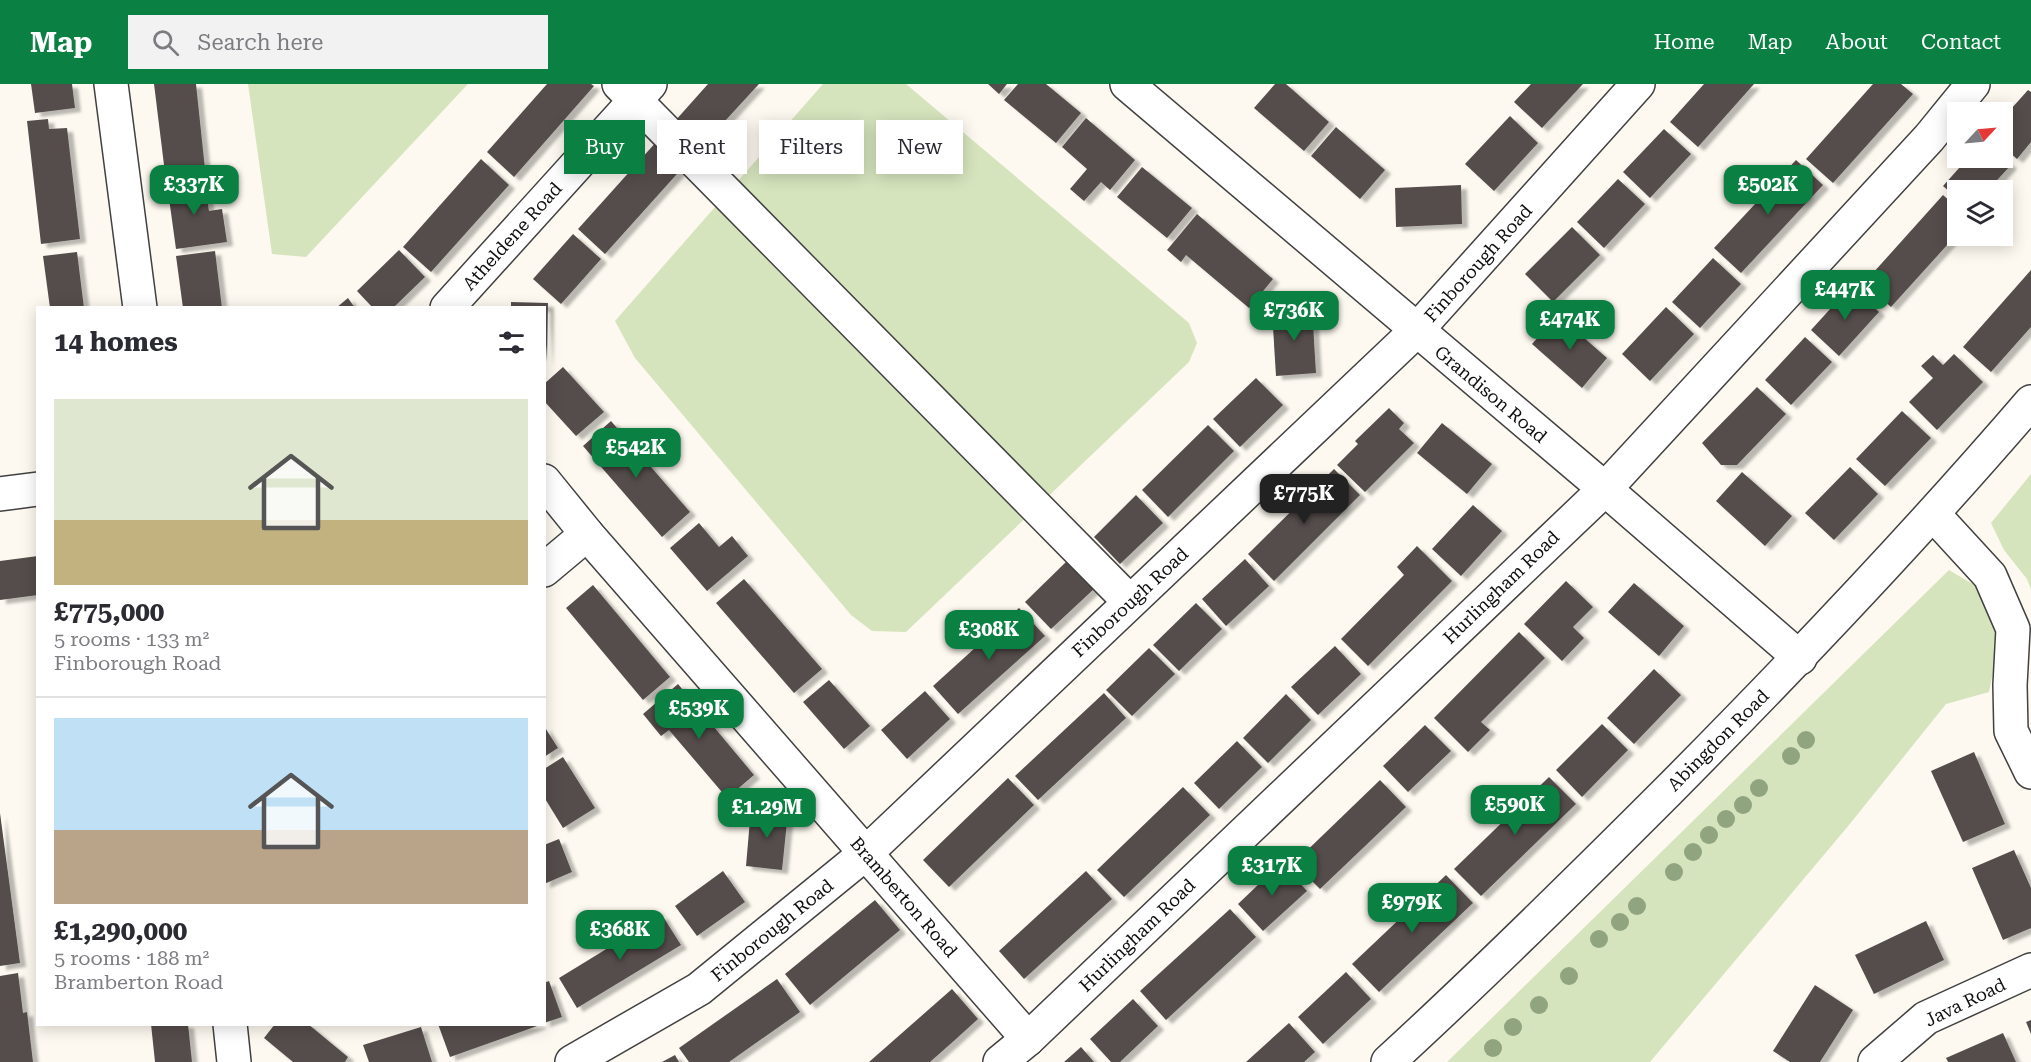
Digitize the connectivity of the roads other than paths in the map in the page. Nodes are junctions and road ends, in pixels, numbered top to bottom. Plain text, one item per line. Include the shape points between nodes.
1 (111, 84) edge
2 (1638, 84) edge
3 (1973, 84) edge
4 (1132, 85) edge
5 (635, 89) edge
6 (140, 306) edge
7 (449, 306) edge
8 (1416, 331) junction
9 (2031, 402) edge
10 (546, 484) edge
11 (36, 489) edge
12 (1605, 489) junction
13 (0, 494) edge
14 (1934, 515) junction
15 (587, 534) junction
16 (546, 568) edge
17 (1130, 602) junction
18 (1800, 658) junction
19 (2031, 772) edge
20 (866, 853) junction
21 (2031, 970) edge
22 (230, 1026) edge
23 (1028, 1039) junction
24 (234, 1062) edge
25 (572, 1062) edge
26 (1000, 1062) edge
27 (1388, 1062) edge
28 (1875, 1062) edge

1 - 6 street
2 - 8 street, Finborough Road
3 - 12 street, Hurlingham Road via 1929,138
4 - 8 street, Grandison Road
5 - 7 street, Atheldene Road
5 - 17 street
8 - 12 street, Grandison Road
8 - 17 street, Finborough Road
9 - 14 street, Abingdon Road
10 - 15 street, Bramberton Road
11 - 13 street
12 - 18 street, Grandison Road
12 - 23 street, Hurlingham Road
14 - 18 street, Abingdon Road
14 - 19 street via 1990,576 2013,629 2011,731
15 - 16 street
15 - 20 street, Bramberton Road
17 - 20 street, Finborough Road
18 - 27 street, Abingdon Road via 1500,960
20 - 23 street, Bramberton Road
20 - 25 street, Finborough Road via 699,989
21 - 28 street, Java Road via 1926,1018
22 - 24 street
23 - 26 street, Hurlingham Road

